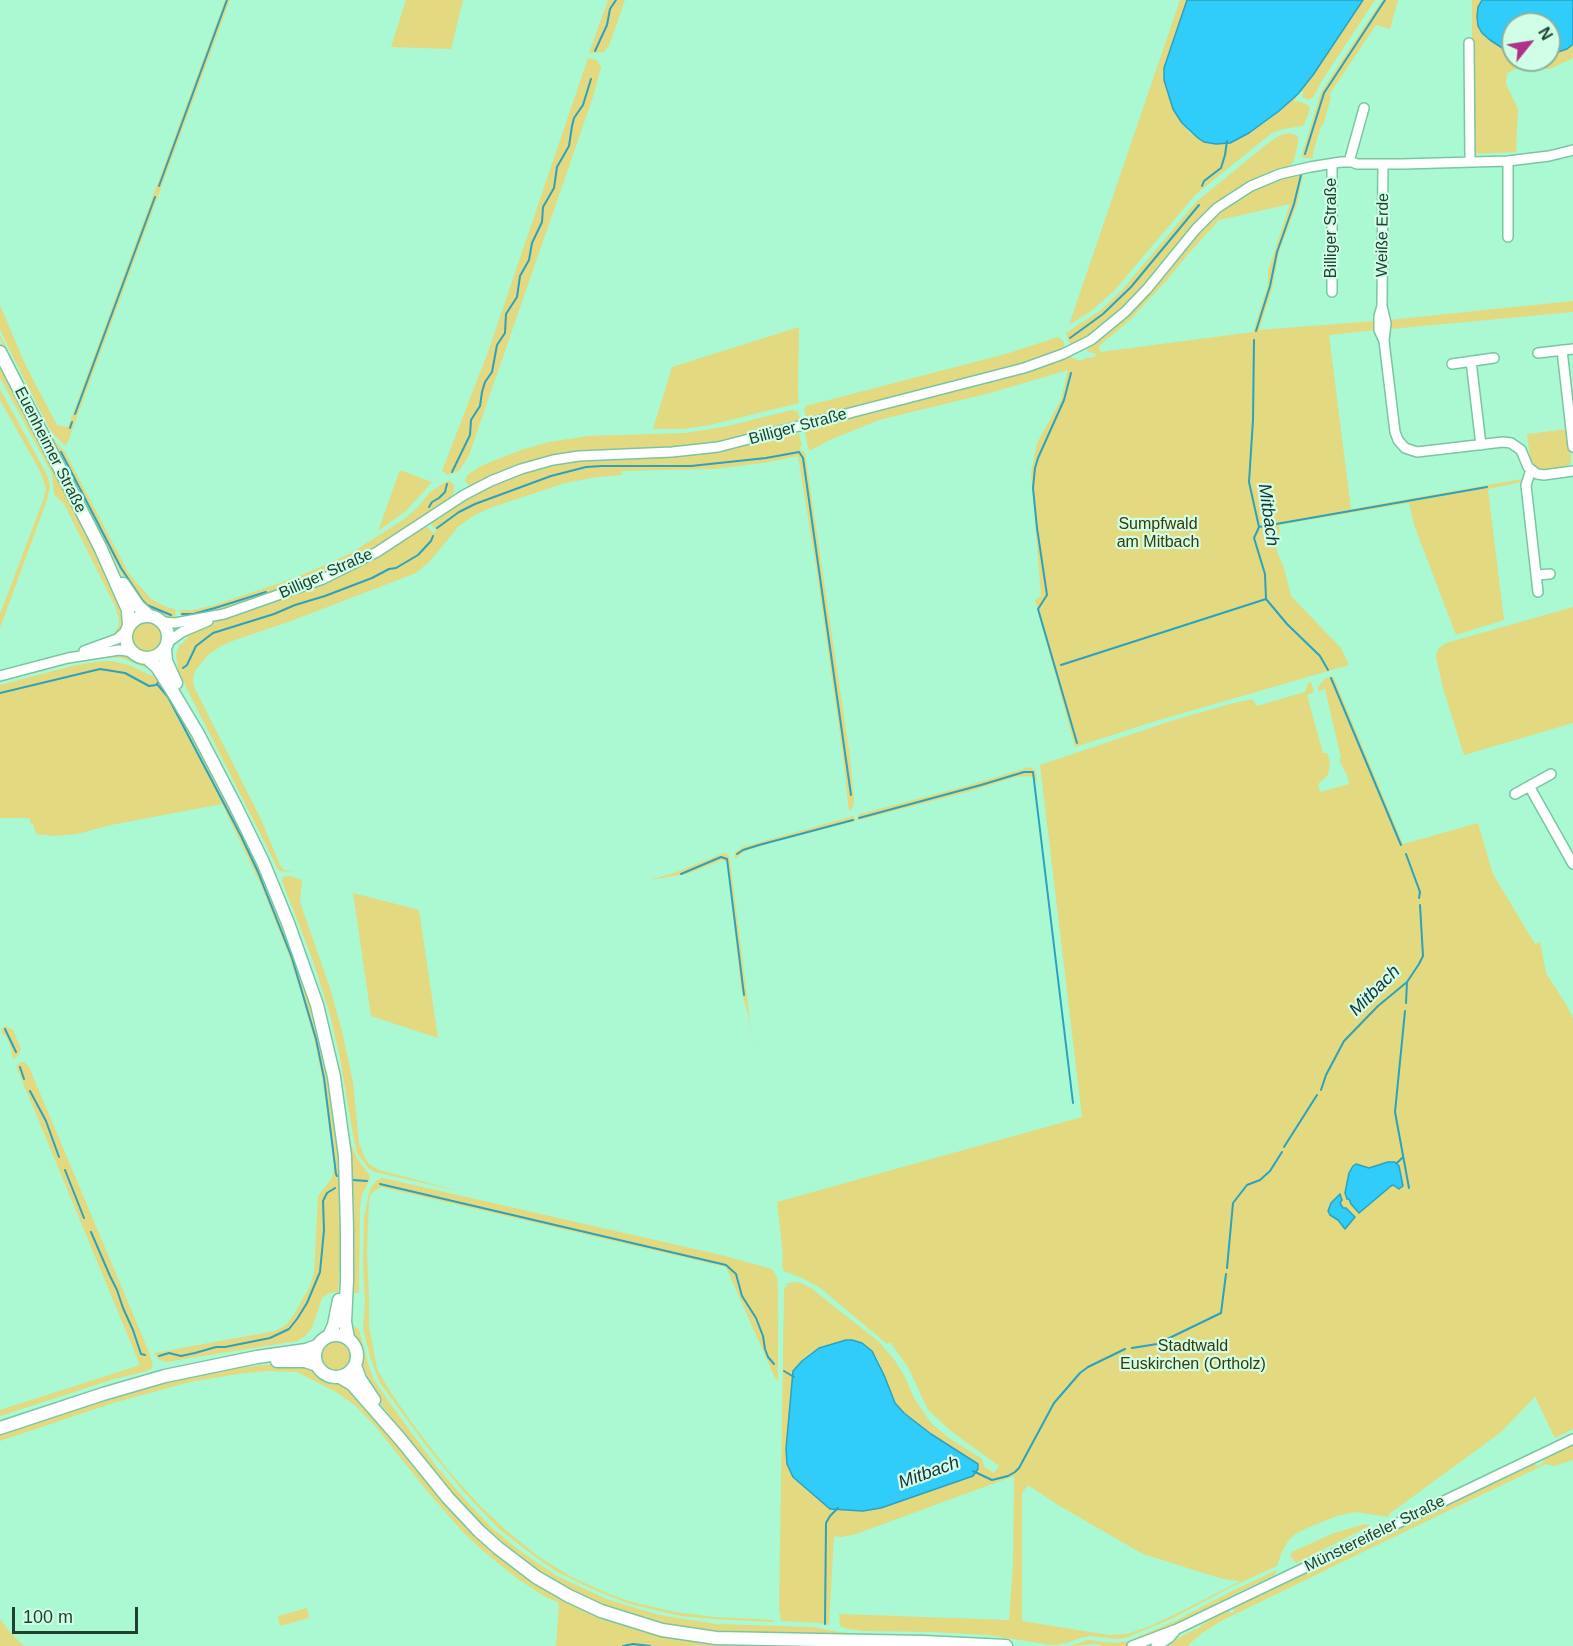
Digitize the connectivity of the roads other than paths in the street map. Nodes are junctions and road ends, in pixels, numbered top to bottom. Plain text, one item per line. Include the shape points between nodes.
1 (1469, 43) dead end
2 (1364, 108) dead end
3 (1573, 150) edge
4 (1508, 161) junction
5 (1349, 162) junction
6 (1470, 162) junction
7 (1383, 164) junction
8 (1332, 165) junction
9 (1508, 237) dead end
10 (1332, 292) dead end
11 (1573, 349) edge
12 (1562, 350) junction
13 (0, 352) edge
14 (1538, 353) dead end
15 (1494, 358) dead end
16 (1471, 361) junction
17 (1452, 364) dead end
18 (1481, 445) junction
19 (1573, 447) edge
20 (1531, 470) junction
21 (1573, 471) edge
22 (100, 547) junction
23 (1550, 574) dead end
24 (1537, 575) junction
25 (1538, 592) dead end
26 (224, 614) junction
27 (148, 615) junction
28 (163, 622) junction
29 (128, 628) junction
30 (166, 645) junction
31 (134, 652) junction
32 (68, 658) junction
33 (147, 658) junction
34 (0, 676) edge
35 (198, 734) junction
36 (1551, 774) dead end
37 (1529, 786) junction
38 (1515, 794) dead end
39 (1573, 864) edge
40 (346, 1257) junction
41 (329, 1335) junction
42 (348, 1338) junction
43 (317, 1346) junction
44 (231, 1363) junction
45 (317, 1365) junction
46 (355, 1366) junction
47 (340, 1377) junction
48 (0, 1428) edge
49 (1573, 1439) edge
50 (401, 1440) junction
51 (1177, 1629) junction
52 (986, 1646) edge
53 (1006, 1646) edge
54 (1132, 1646) edge
55 (1148, 1646) edge
56 (1156, 1646) edge

1 - 6 street
2 - 5 street, Billiger Straße
3 - 4 street, Billiger Straße
4 - 6 street, Billiger Straße
4 - 9 street
5 - 7 street, Billiger Straße
5 - 8 street, Billiger Straße
6 - 7 street, Billiger Straße
7 - 18 street, Weiße Erde via 1379,330 1384,341 1395,432 1401,445 1418,452
8 - 10 street, Billiger Straße
8 - 26 street, Billiger Straße via 1280,174 1229,199 1196,229 1125,312 1090,340 1063,354 1024,368 718,447 579,456 521,469 464,495 347,568
11 - 12 street
12 - 14 street
12 - 19 street
13 - 22 main road, Euenheimer Straße
15 - 16 street
16 - 17 street
16 - 18 street
18 - 20 street, Weiße Erde via 1515,445
20 - 21 street via 1544,475
20 - 24 street via 1526,485
22 - 27 main road, Euenheimer Straße via 135,602
22 - 29 main road, Euenheimer Straße via 128,610
23 - 24 street
24 - 25 street
26 - 28 street, Billiger Straße
26 - 30 street, Billiger Straße via 182,632
27 - 28 main road
27 - 29 main road via 137,618
28 - 30 main road via 168,632
29 - 31 main road via 127,643
29 - 32 street via 117,639
30 - 33 main road via 156,656
30 - 35 main road via 169,669
31 - 32 street via 119,650
31 - 33 main road
32 - 34 street
33 - 35 main road via 160,670
35 - 40 main road via 274,886 317,1005 342,1132
36 - 37 street
37 - 38 street
37 - 39 street
40 - 41 main road via 336,1320
40 - 42 main road
41 - 42 main road
41 - 43 main road
42 - 46 main road via 357,1351
43 - 44 main road
43 - 45 main road
44 - 45 main road via 295,1361
44 - 48 main road via 154,1379
45 - 47 main road via 326,1375
46 - 47 main road
46 - 50 main road
47 - 50 main road via 351,1384
49 - 51 street, Münstereifeler Straße
50 - 52 main road via 463,1515 515,1562 601,1611 662,1630 716,1638
51 - 54 street, Münstereifeler Straße
51 - 55 street, Münstereifeler Straße
51 - 56 street
52 - 53 main road

